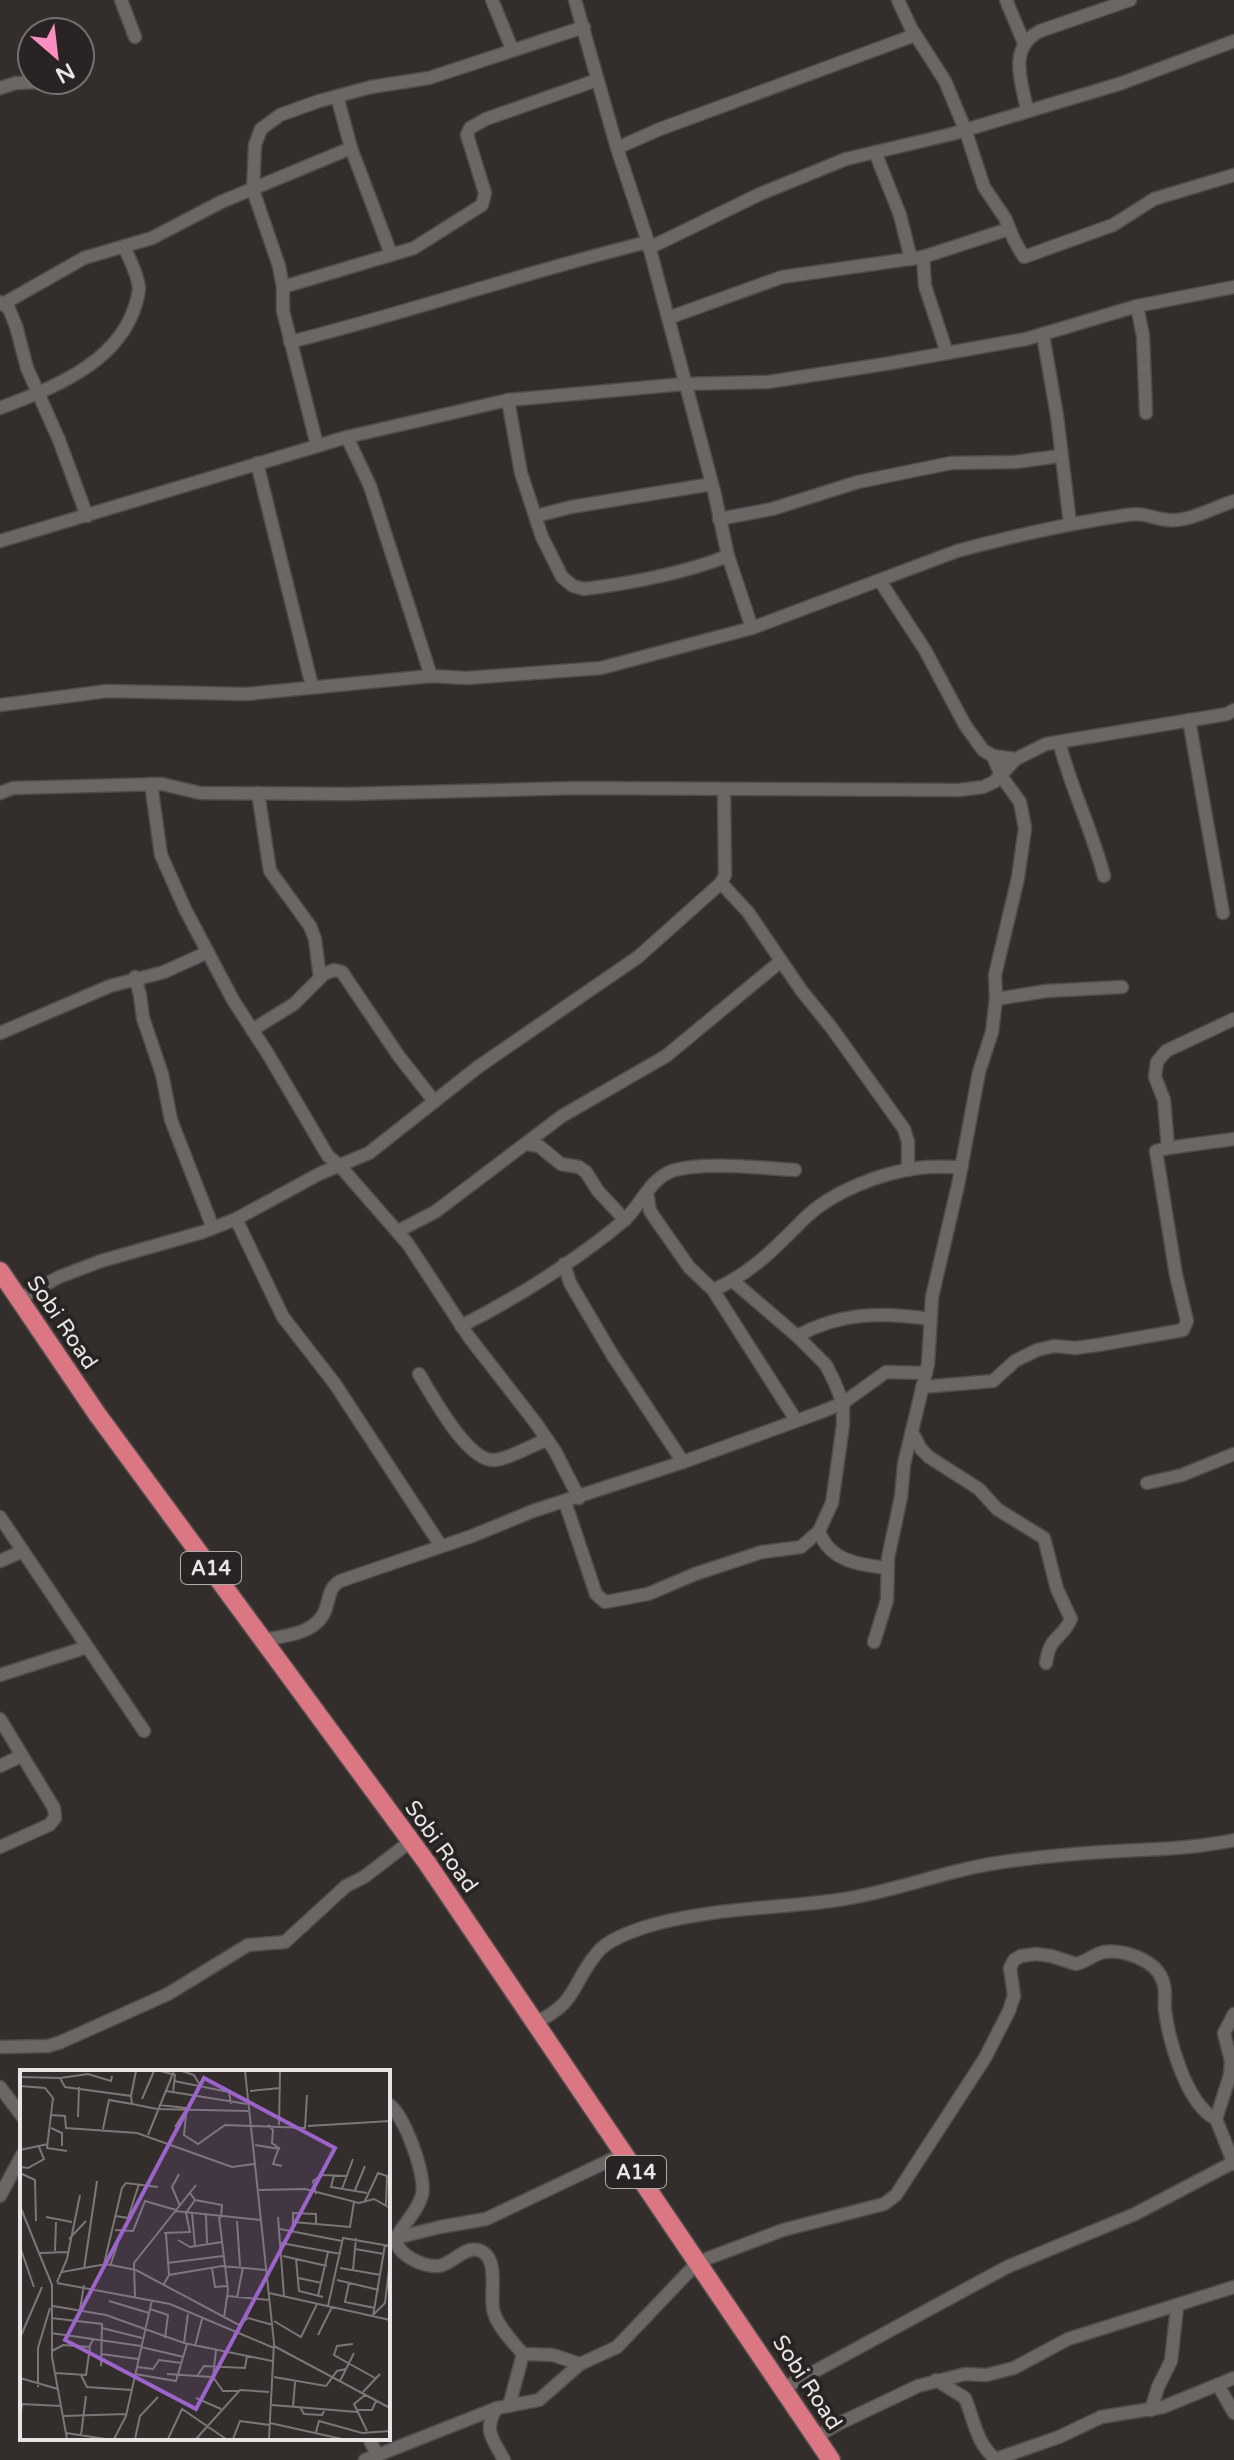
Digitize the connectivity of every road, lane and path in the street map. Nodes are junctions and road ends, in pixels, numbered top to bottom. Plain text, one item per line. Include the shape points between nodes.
1 (121, 0) edge
2 (492, 0) edge
3 (575, 0) edge
4 (898, 0) edge
5 (1006, 0) edge
6 (1130, 0) edge
7 (584, 27) junction
8 (915, 35) junction
9 (135, 37) dead end
10 (1234, 41) edge
11 (1024, 43) junction
12 (512, 49) junction
13 (597, 80) junction
14 (337, 96) junction
15 (1027, 109) junction
16 (965, 129) junction
17 (351, 148) junction
18 (617, 148) junction
19 (875, 152) junction
20 (1234, 175) edge
21 (253, 190) junction
22 (1009, 229) junction
23 (649, 245) junction
24 (124, 246) junction
25 (391, 254) junction
26 (917, 258) junction
27 (283, 287) junction
28 (1234, 287) edge
29 (1, 303) edge
30 (1137, 306) junction
31 (668, 318) junction
32 (1043, 335) junction
33 (290, 342) junction
34 (947, 353) junction
35 (684, 384) junction
36 (37, 394) junction
37 (508, 400) junction
38 (0, 408) edge
39 (1146, 413) dead end
40 (347, 437) junction
41 (317, 445) junction
42 (1060, 456) junction
43 (257, 463) junction
44 (712, 484) junction
45 (1234, 501) edge
46 (87, 516) junction
47 (536, 516) junction
48 (719, 519) junction
49 (1070, 523) junction
50 (0, 541) edge
51 (728, 556) junction
52 (880, 581) junction
53 (752, 628) junction
54 (431, 676) junction
55 (312, 686) junction
56 (0, 705) edge
57 (1232, 715) edge
58 (1189, 720) junction
59 (1059, 742) junction
60 (993, 756) junction
61 (1016, 759) junction
62 (1001, 776) junction
63 (151, 784) junction
64 (724, 790) junction
65 (0, 793) edge
66 (258, 793) junction
67 (1104, 876) dead end
68 (721, 883) junction
69 (1223, 913) dead end
70 (208, 952) junction
71 (781, 961) junction
72 (135, 977) junction
73 (320, 978) junction
74 (1122, 987) dead end
75 (996, 999) junction
76 (1234, 1019) edge
77 (252, 1030) junction
78 (0, 1033) edge
79 (434, 1101) junction
80 (1234, 1139) edge
81 (527, 1144) junction
82 (1168, 1148) junction
83 (340, 1166) junction
84 (962, 1167) junction
85 (795, 1170) dead end
86 (908, 1170) junction
87 (647, 1193) junction
88 (650, 1211) junction
89 (628, 1216) junction
90 (236, 1219) junction
91 (213, 1228) junction
92 (398, 1231) junction
93 (564, 1264) junction
94 (0, 1271) edge
95 (545, 1276) junction
96 (733, 1281) junction
97 (570, 1283) junction
98 (713, 1290) junction
99 (19, 1299) junction
100 (930, 1319) junction
101 (461, 1326) junction
102 (797, 1336) junction
103 (926, 1373) junction
104 (419, 1374) dead end
105 (922, 1387) junction
106 (843, 1403) junction
107 (796, 1420) junction
108 (912, 1432) junction
109 (547, 1440) junction
110 (1234, 1454) edge
111 (683, 1462) junction
112 (1147, 1483) dead end
113 (579, 1498) junction
114 (565, 1502) junction
115 (0, 1517) edge
116 (819, 1531) junction
117 (441, 1546) junction
118 (23, 1551) junction
119 (0, 1561) edge
120 (887, 1568) junction
121 (262, 1640) junction
122 (874, 1642) dead end
123 (87, 1647) junction
124 (1046, 1663) dead end
125 (0, 1675) edge
126 (0, 1719) edge
127 (144, 1731) dead end
128 (21, 1756) junction
129 (0, 1766) edge
130 (1234, 1840) edge
131 (411, 1841) junction
132 (0, 1847) edge
133 (1234, 2014) edge
134 (534, 2023) junction
135 (0, 2047) edge
136 (0, 2087) edge
137 (390, 2106) edge
138 (20, 2113) edge
139 (1216, 2119) junction
140 (623, 2154) junction
141 (20, 2159) edge
142 (1234, 2163) edge
143 (0, 2196) edge
144 (396, 2238) junction
145 (698, 2262) junction
146 (1234, 2287) edge
147 (1177, 2307) junction
148 (523, 2354) junction
149 (580, 2364) junction
150 (1234, 2378) edge
151 (936, 2380) junction
152 (1218, 2385) junction
153 (1158, 2387) junction
154 (784, 2388) junction
155 (1174, 2403) junction
156 (503, 2407) junction
157 (1151, 2410) junction
158 (1234, 2413) edge
159 (816, 2437) junction
160 (371, 2457) edge
161 (504, 2460) edge
162 (831, 2460) edge

1 - 9 street
2 - 12 street
3 - 7 street
4 - 8 street
5 - 11 street
6 - 11 street via 1040,31
7 - 12 street
7 - 13 street
8 - 16 street via 945,81
8 - 18 street
10 - 15 street via 1122,83
11 - 15 street via 1018,66
12 - 14 street via 429,78
13 - 18 street
13 - 25 street via 470,128 469,145 485,193 482,205 414,248
14 - 17 street
14 - 21 street via 280,115 261,129
15 - 16 street
16 - 19 street
16 - 22 street via 984,187
17 - 21 street
17 - 25 street
18 - 23 street
19 - 23 street via 760,194
19 - 26 street
20 - 22 street via 1154,199 1113,225 1024,257
21 - 24 street
21 - 27 street
22 - 26 street
23 - 31 street
23 - 33 street
24 - 29 street via 84,258
24 - 36 street via 139,287 126,331 108,352
25 - 27 street
26 - 31 street via 782,277
26 - 34 street
27 - 33 street
28 - 30 street
29 - 36 street via 16,326
30 - 32 street
30 - 39 street
31 - 35 street
32 - 34 street
32 - 42 street
33 - 41 street
34 - 35 street via 768,382
35 - 37 street
35 - 44 street
36 - 38 street
36 - 46 street
37 - 40 street
37 - 47 street via 521,473
40 - 41 street
40 - 54 street via 370,486
41 - 43 street
42 - 48 street via 951,463
42 - 49 street
43 - 46 street
43 - 55 street
44 - 47 street
44 - 48 street
45 - 49 street via 1173,521 1144,513
46 - 50 street
47 - 51 street via 562,577 584,589 658,578
48 - 51 street
49 - 52 street via 957,551
51 - 53 street
52 - 53 street
52 - 60 street via 965,725
53 - 54 street via 601,668
54 - 55 street
55 - 56 street via 247,694 107,691
57 - 58 street
58 - 59 street
58 - 69 street
59 - 61 street
59 - 67 street
60 - 61 street
60 - 62 street
61 - 62 street
62 - 64 street via 983,787 959,790
62 - 75 street via 1020,802 1025,828 995,975
63 - 65 street via 13,788
63 - 66 street via 200,793
63 - 70 street via 161,855
64 - 66 street
64 - 68 street
66 - 73 street via 270,871 310,926
68 - 71 street
68 - 79 street via 638,957
70 - 72 street via 164,972
70 - 77 street
71 - 81 street via 666,1056 562,1116
71 - 86 street via 904,1129
72 - 78 street
72 - 91 street via 171,1120
73 - 77 street via 294,1004
73 - 79 street via 334,970 342,972
74 - 75 street
75 - 84 street
76 - 82 street via 1166,1051 1157,1062
77 - 83 street via 328,1156
79 - 83 street via 369,1153
80 - 82 street
81 - 89 street via 539,1146 561,1164 579,1167
81 - 92 street via 435,1212
82 - 105 street via 1156,1151 1187,1321 1183,1330 1075,1348 1054,1346 1015,1361 993,1381
83 - 90 street
83 - 92 street
84 - 86 street
84 - 100 street
85 - 87 street via 674,1170
86 - 96 street via 824,1203
87 - 88 street
87 - 89 street
88 - 89 street
88 - 98 street via 689,1267
89 - 93 street
90 - 91 street
90 - 117 street via 283,1317 335,1384
91 - 99 street via 101,1261
92 - 101 street
93 - 95 street
93 - 97 street
94 - 99 highway, Sobi Road / A14
95 - 97 street
95 - 101 street
96 - 98 street
96 - 102 street
97 - 111 street
98 - 107 street
99 - 121 highway, Sobi Road / A14
100 - 102 street via 887,1313 852,1317
100 - 103 street
101 - 109 street
102 - 106 street via 826,1365
103 - 105 street
103 - 106 street via 886,1372
104 - 109 street via 457,1433 483,1458 494,1460
105 - 108 street
106 - 107 street
106 - 116 street via 834,1491
107 - 111 street
108 - 120 street
108 - 124 street via 929,1457 1044,1538 1071,1619 1050,1643
109 - 113 street
110 - 112 street
111 - 113 street
113 - 114 street
114 - 116 street via 596,1594 605,1602 648,1594 762,1552 801,1547
114 - 117 street
115 - 118 street
116 - 120 street via 847,1561
117 - 121 street via 340,1581 333,1585 323,1618 292,1634
118 - 119 street
118 - 123 street
120 - 122 street via 887,1600
121 - 131 highway, Sobi Road / A14
123 - 125 street
123 - 127 street
126 - 128 street
128 - 129 street
128 - 132 street via 55,1818
130 - 134 street via 1006,1861 842,1899 643,1928 598,1951 566,2003
131 - 134 highway, Sobi Road / A14
131 - 135 street via 346,1886 285,1942 248,1945 168,1994 61,2042
133 - 139 street via 1224,2033 1230,2075
134 - 140 highway, Sobi Road / A14
136 - 138 street
137 - 144 street via 401,2116 424,2182 421,2199
139 - 142 street
139 - 145 street via 1190,2090 1156,1969 1135,1957 1106,1952 1076,1964 1051,1956 1021,1956 1010,1968 1013,2002 985,2058 896,2195 884,2204 783,2230
140 - 144 street via 486,2219
140 - 145 highway, Sobi Road / A14
141 - 143 street
142 - 154 street via 1135,2214 1007,2267
144 - 148 street via 401,2252 433,2266 468,2251 484,2253 494,2271 493,2313
145 - 149 street via 617,2347
145 - 154 highway, Sobi Road / A14
146 - 147 street
147 - 151 street via 1068,2339 1014,2368
147 - 153 street via 1171,2361
148 - 149 street via 553,2355
148 - 156 street
149 - 156 street via 539,2400
150 - 152 street
151 - 157 street via 965,2398 987,2453 996,2459 1101,2417
151 - 159 street
152 - 155 street
152 - 158 street
153 - 155 street
153 - 157 street
154 - 159 highway, Sobi Road / A14
155 - 157 street
156 - 160 street
156 - 161 street via 490,2419 489,2430
159 - 162 highway, Sobi Road / A14

